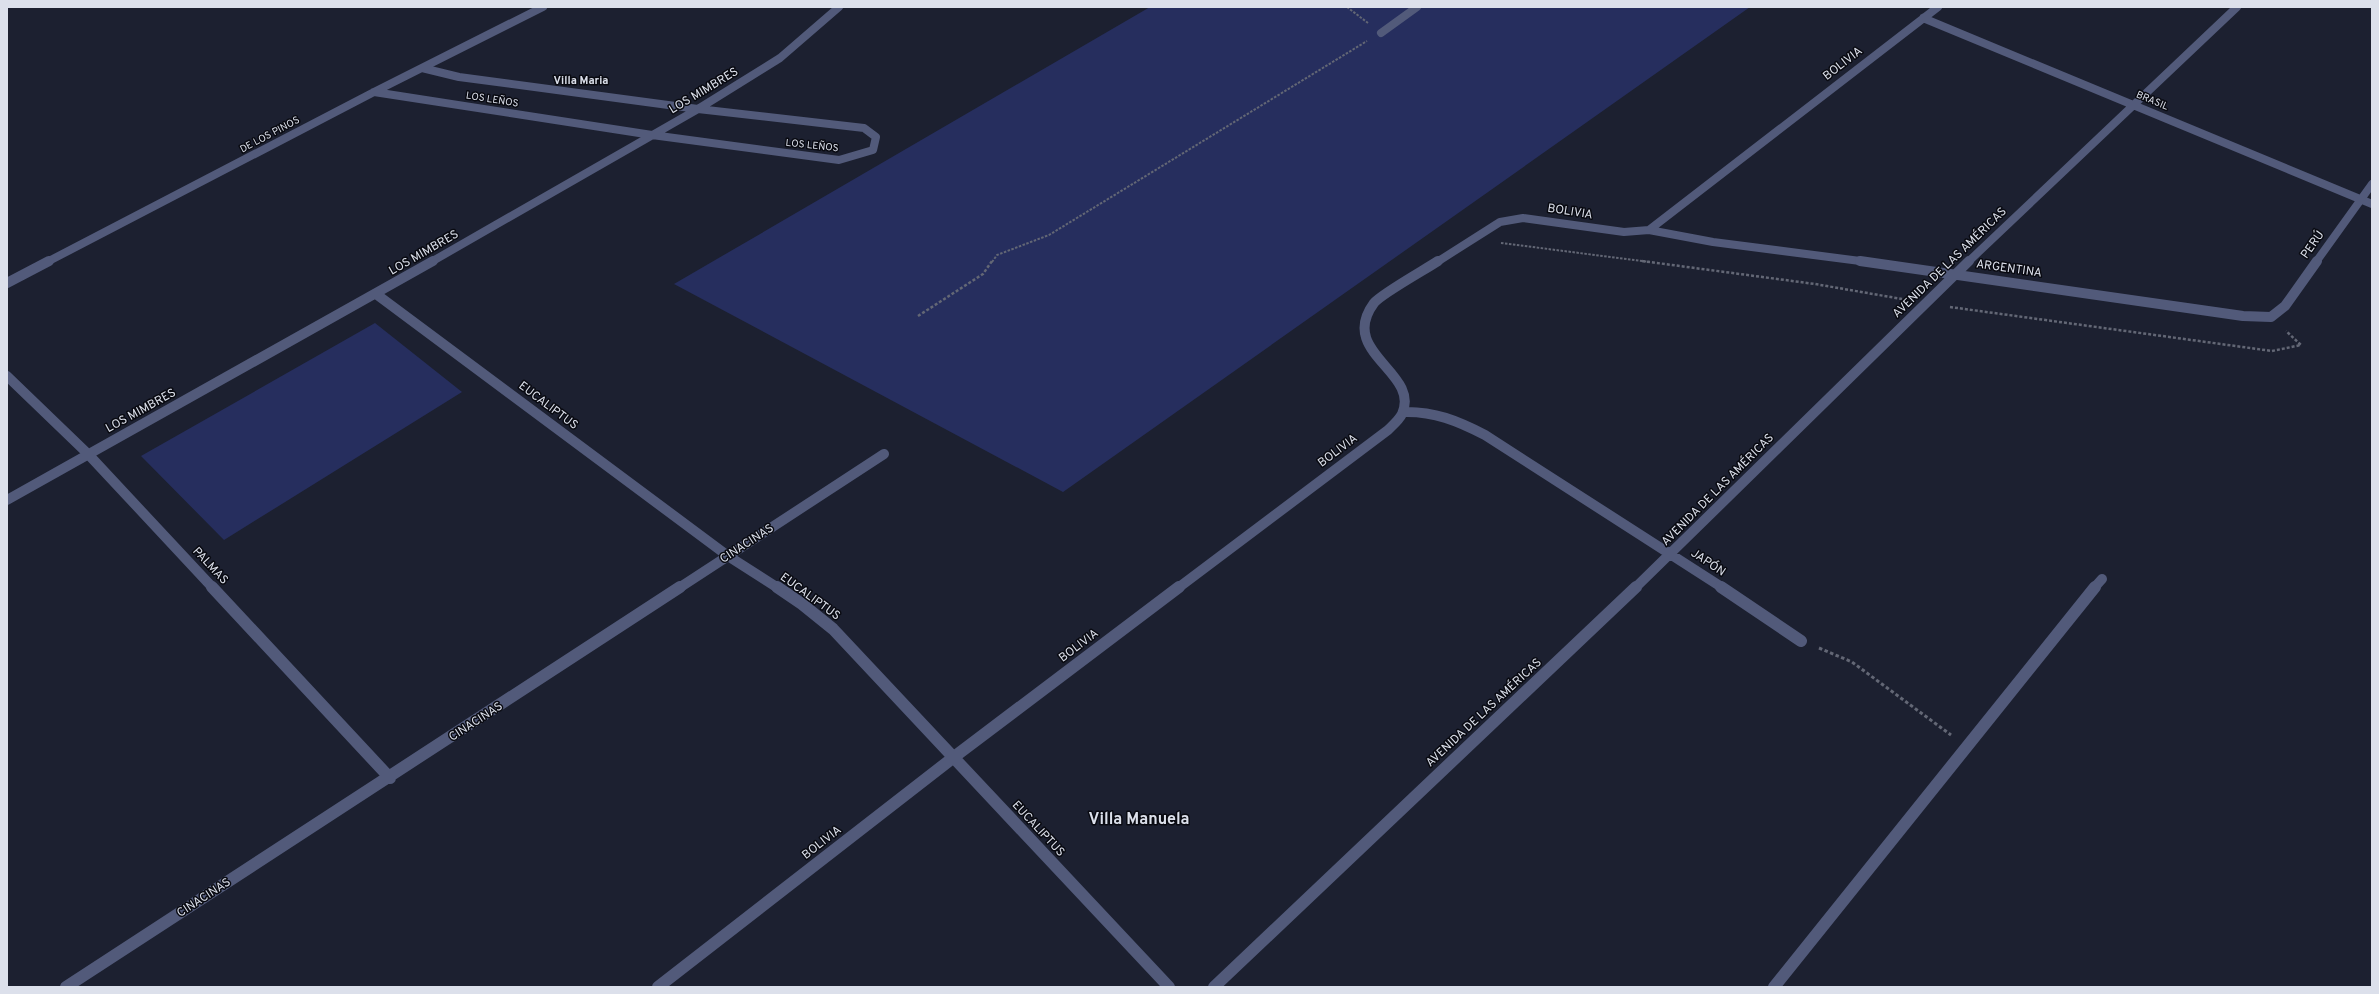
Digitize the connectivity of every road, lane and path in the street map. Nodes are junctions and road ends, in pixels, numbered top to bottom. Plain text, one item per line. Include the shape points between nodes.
1 (543, 7) edge
2 (839, 7) edge
3 (1347, 7) edge
4 (1417, 7) edge
5 (1938, 7) edge
6 (2237, 7) edge
7 (1923, 18) junction
8 (1381, 33) junction
9 (422, 68) junction
10 (374, 92) junction
11 (2135, 105) junction
12 (698, 109) junction
13 (652, 136) junction
14 (2372, 184) edge
15 (2360, 199) junction
16 (2372, 204) edge
17 (1649, 230) junction
18 (1956, 274) junction
19 (7, 283) edge
20 (376, 294) junction
21 (918, 316) dead end
22 (2270, 317) joint
23 (7, 376) edge
24 (1403, 412) junction
25 (88, 454) junction
26 (884, 454) dead end
27 (7, 500) edge
28 (1672, 554) junction
29 (728, 556) junction
30 (2102, 579) dead end
31 (1801, 641) joint
32 (1968, 747) junction
33 (954, 758) junction
34 (390, 778) junction
35 (66, 987) edge
36 (658, 987) edge
37 (1169, 987) edge
38 (1214, 987) edge
39 (1774, 987) edge

1 - 9 street, DE LOS PINOS
2 - 12 street, LOS MIMBRES via 780,58
3 - 8 path
4 - 8 street
5 - 7 street, BOLIVIA
6 - 11 street, AVENIDA DE LAS AMÉRICAS
7 - 11 street, BRASIL
7 - 17 street, BOLIVIA
8 - 21 path via 1050,235 997,255 983,274
9 - 10 street, DE LOS PINOS
9 - 12 street, LOS LEÑOS via 459,78
10 - 13 street, LOS LEÑOS
10 - 19 street, DE LOS PINOS
11 - 15 street, BRASIL
11 - 18 street, AVENIDA DE LAS AMÉRICAS
12 - 13 street, LOS MIMBRES
12 - 13 street, LOS LEÑOS via 864,128 876,137 873,150 839,160
13 - 20 street, LOS MIMBRES
14 - 15 street, PERÚ
15 - 16 street, BRASIL
15 - 22 street, PERÚ via 2284,306
17 - 18 street, ARGENTINA via 1713,242
17 - 24 street, BOLIVIA via 1624,232 1522,218 1500,222 1376,302 1365,315 1364,335 1370,351 1398,382 1404,398
18 - 22 street, ARGENTINA via 2243,316
18 - 28 street, AVENIDA DE LAS AMÉRICAS
20 - 25 street, LOS MIMBRES
20 - 29 street, EUCALIPTUS
23 - 25 street, PALMAS
24 - 28 street, JAPÓN via 1424,411 1456,419
24 - 33 street, BOLIVIA via 1388,430
25 - 27 street, LOS MIMBRES
25 - 34 street, PALMAS
26 - 29 street, CINACINAS
28 - 31 street, JAPÓN
28 - 38 street, AVENIDA DE LAS AMÉRICAS
29 - 33 street, EUCALIPTUS via 802,604 833,629
29 - 34 street, CINACINAS
30 - 32 street
31 - 32 path via 1852,662
32 - 39 street
33 - 36 street, BOLIVIA
33 - 37 street, EUCALIPTUS
34 - 35 street, CINACINAS

